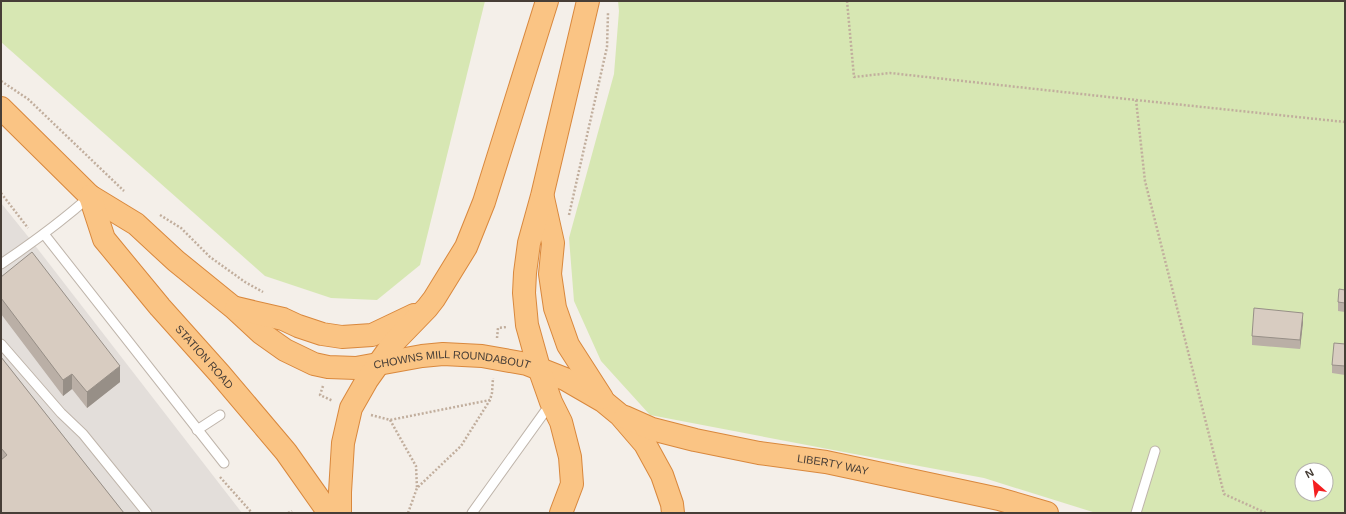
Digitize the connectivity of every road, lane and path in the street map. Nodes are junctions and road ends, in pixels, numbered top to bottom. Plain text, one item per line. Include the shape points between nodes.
1 (547, 1) edge
2 (588, 1) edge
3 (847, 1) edge
4 (608, 9) dead end
5 (1, 82) edge
6 (1136, 100) junction
7 (1, 108) edge
8 (1345, 122) edge
9 (128, 194) dead end
10 (90, 196) junction
11 (542, 196) junction
12 (154, 212) dead end
13 (568, 218) dead end
14 (44, 234) junction
15 (1, 264) edge
16 (265, 293) dead end
17 (234, 308) junction
18 (427, 308) junction
19 (506, 327) dead end
20 (497, 339) dead end
21 (1, 344) edge
22 (380, 364) junction
23 (539, 368) junction
24 (493, 384) dead end
25 (322, 387) dead end
26 (490, 400) junction
27 (333, 401) dead end
28 (603, 401) junction
29 (551, 402) junction
30 (220, 415) dead end
31 (373, 415) dead end
32 (620, 415) junction
33 (390, 420) junction
34 (197, 430) junction
35 (1155, 451) dead end
36 (224, 463) dead end
37 (417, 488) junction
38 (292, 511) dead end
39 (147, 513) edge
40 (288, 513) edge
41 (329, 513) edge
42 (340, 513) edge
43 (408, 513) edge
44 (472, 513) edge
45 (561, 513) edge
46 (673, 513) edge
47 (1047, 513) edge
48 (1136, 513) edge
49 (1266, 513) edge

1 - 18 highway via 484,202 466,247
2 - 11 highway
3 - 6 path via 854,77 890,73
4 - 13 path via 607,47
5 - 9 path via 28,99
6 - 8 path
6 - 49 path via 1145,181 1224,494
7 - 10 highway, STATION ROAD
10 - 14 lane
10 - 17 highway, STATION ROAD via 136,224 176,261
10 - 41 highway, STATION ROAD via 104,239 281,446
11 - 23 highway via 529,243 524,293 527,325
11 - 28 highway via 553,243 550,274 555,308 568,345
12 - 16 path via 181,228 210,257
14 - 15 lane
14 - 34 lane
17 - 18 highway via 283,319 322,334 342,337 372,335
17 - 22 highway, STATION ROAD via 261,333 285,350 314,364 356,368
18 - 22 highway via 394,342
19 - 20 path via 498,328
21 - 39 lane via 61,413 84,434
22 - 23 highway, CHOWNS MILL ROUNDABOUT via 443,354 482,356
22 - 42 highway, CHOWNS MILL ROUNDABOUT via 367,380 351,408 343,443
23 - 28 highway, CHOWNS MILL ROUNDABOUT via 565,379
23 - 29 highway, CHOWNS MILL ROUNDABOUT
24 - 26 path
25 - 27 path via 320,396
26 - 33 path
26 - 37 path via 461,446
28 - 32 highway, CHOWNS MILL ROUNDABOUT
29 - 44 lane
29 - 45 highway, CHOWNS MILL ROUNDABOUT via 561,422 570,457 572,484
30 - 34 lane
31 - 33 path
32 - 46 highway, CHOWNS MILL ROUNDABOUT via 645,444 662,475
32 - 47 highway, LIBERTY WAY via 652,429 695,440 759,453 826,462 999,498
33 - 37 path via 416,466
34 - 36 lane
35 - 48 lane
37 - 43 path
38 - 40 path

